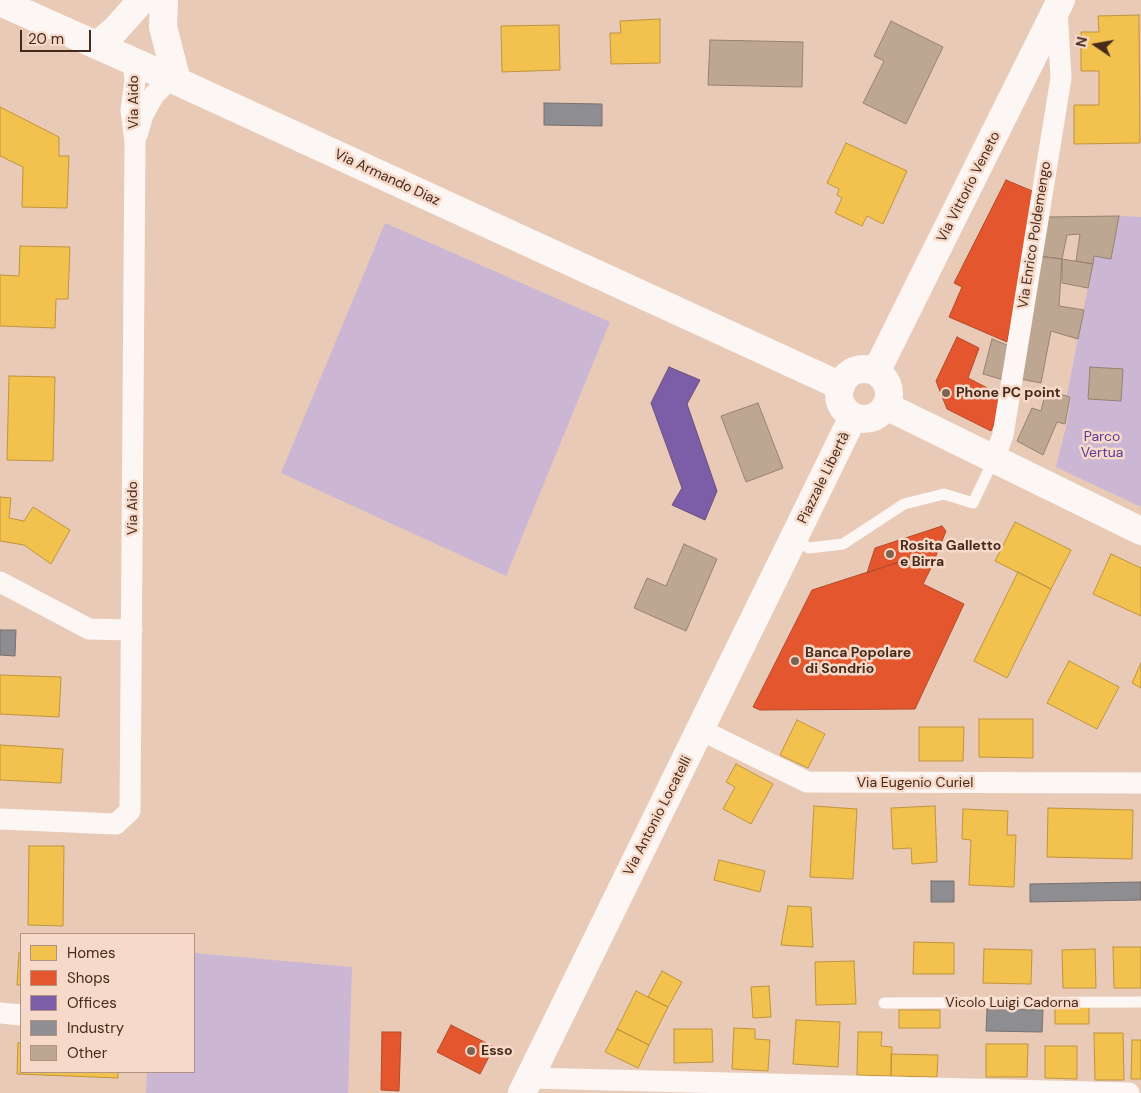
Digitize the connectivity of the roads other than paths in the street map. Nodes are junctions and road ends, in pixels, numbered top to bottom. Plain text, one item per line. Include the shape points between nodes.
1 (142, 0) edge
2 (164, 0) edge
3 (0, 2) edge
4 (1059, 5) edge
5 (97, 45) junction
6 (133, 61) junction
7 (177, 81) junction
8 (135, 142) junction
9 (876, 372) junction
10 (841, 386) junction
11 (886, 406) junction
12 (853, 417) junction
13 (994, 459) junction
14 (1141, 532) edge
15 (794, 538) junction
16 (0, 582) edge
17 (132, 630) junction
18 (701, 730) junction
19 (1141, 783) edge
20 (0, 819) edge
21 (1141, 1002) edge
22 (884, 1003) dead end
23 (0, 1013) edge
24 (20, 1015) edge
25 (526, 1086) edge
26 (782, 1088) edge
27 (1129, 1093) edge

1 - 5 main road
2 - 7 main road via 163,27
3 - 5 main road, Via Armando Diaz
4 - 9 main road, Via Vittorio Veneto
4 - 13 street, Via Enrico Poldemengo via 1061,78 1003,435
5 - 6 main road, Via Armando Diaz
6 - 7 main road, Via Armando Diaz
6 - 8 street, Via Aido via 132,125
7 - 8 street, Via Aido via 168,81 154,95 142,115
7 - 10 main road, Via Armando Diaz
8 - 17 street, Via Aido
9 - 10 main road via 856,370
9 - 11 main road via 888,387
10 - 12 main road via 840,403
11 - 12 main road via 872,418
11 - 13 main road
12 - 15 main road, Piazzale Libertà
13 - 14 main road
13 - 15 lane via 973,503 944,494 904,504 843,544 808,548
15 - 18 main road, Via Antonio Locatelli
16 - 17 street via 89,629
17 - 20 street, Via Aido via 130,811 116,824
18 - 19 street, Via Eugenio Curiel via 807,782
18 - 25 main road, Via Antonio Locatelli
21 - 22 lane, Vicolo Luigi Cadorna
23 - 24 street
25 - 26 street
26 - 27 street

